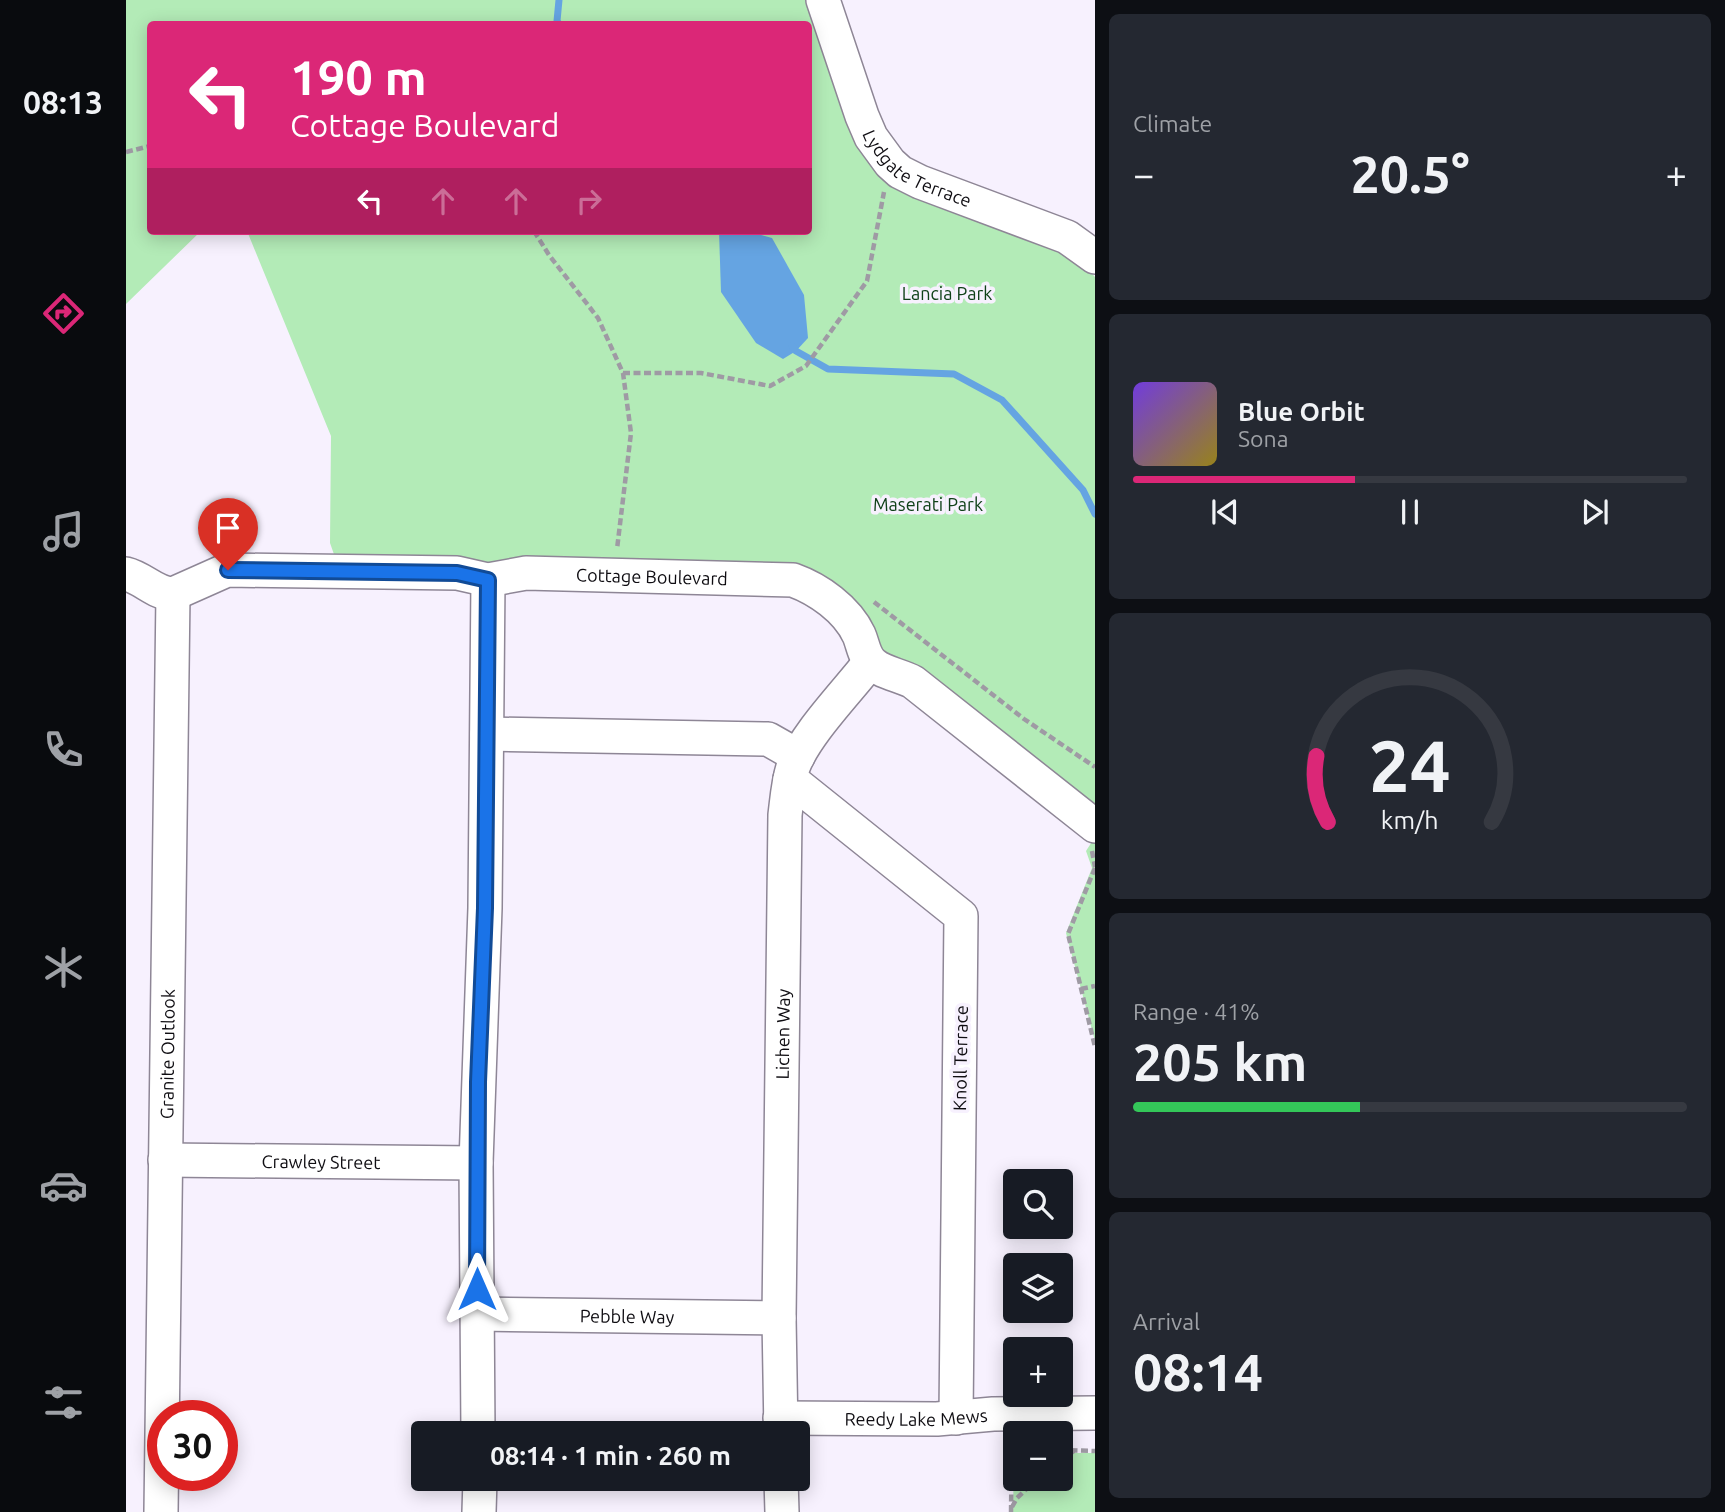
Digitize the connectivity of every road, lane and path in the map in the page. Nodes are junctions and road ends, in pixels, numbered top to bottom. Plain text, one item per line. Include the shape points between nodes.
1 (823, 0) edge
2 (147, 147) edge
3 (126, 152) edge
4 (900, 172) junction
5 (537, 235) edge
6 (1095, 257) edge
7 (623, 373) junction
8 (617, 553) dead end
9 (126, 573) edge
10 (488, 580) junction
11 (173, 594) junction
12 (868, 598) dead end
13 (870, 662) junction
14 (487, 734) junction
15 (794, 767) junction
16 (1095, 767) edge
17 (1095, 826) edge
18 (1095, 868) edge
19 (1095, 986) edge
20 (1081, 989) junction
21 (1095, 1046) edge
22 (165, 1160) junction
23 (476, 1163) junction
24 (477, 1314) junction
25 (779, 1318) junction
26 (1013, 1413) junction
27 (1095, 1413) edge
28 (956, 1418) junction
29 (478, 1421) edge
30 (780, 1421) edge
31 (1013, 1421) edge
32 (810, 1425) edge
33 (1075, 1450) edge
34 (1095, 1451) edge
35 (480, 1491) edge
36 (781, 1491) edge
37 (1012, 1491) edge
38 (1024, 1491) edge
39 (1011, 1511) edge
40 (161, 1512) edge
41 (480, 1512) edge
42 (782, 1512) edge

1 - 4 street, Lydgate Terrace via 866,126 879,150
2 - 3 path
4 - 6 street, Lydgate Terrace via 1067,237
4 - 7 path via 883,194 867,281 806,366 770,386 701,373
5 - 7 path via 598,318
7 - 8 path via 631,433
9 - 11 street
10 - 11 street, Cottage Boulevard via 457,573 228,570
10 - 13 street, Cottage Boulevard via 526,573 793,580 818,592 848,617
10 - 14 street
11 - 22 street, Granite Outlook
12 - 16 path via 1024,719
13 - 15 street, Lichen Way
13 - 17 street via 912,682
14 - 15 street via 768,739
14 - 23 street
15 - 25 street, Lichen Way via 785,816
15 - 28 street, Knoll Terrace via 961,916
18 - 20 path via 1068,934
19 - 20 path
20 - 21 path
22 - 23 street, Crawley Street
22 - 40 street, Granite Outlook
23 - 24 street
24 - 25 street, Pebble Way
24 - 29 street
25 - 30 street, Lichen Way
26 - 27 street, Reedy Lake Mews
26 - 28 street, Reedy Lake Mews
26 - 31 path
28 - 32 street, Reedy Lake Mews
33 - 34 path
35 - 41 street
36 - 42 street
37 - 39 path
38 - 39 path

